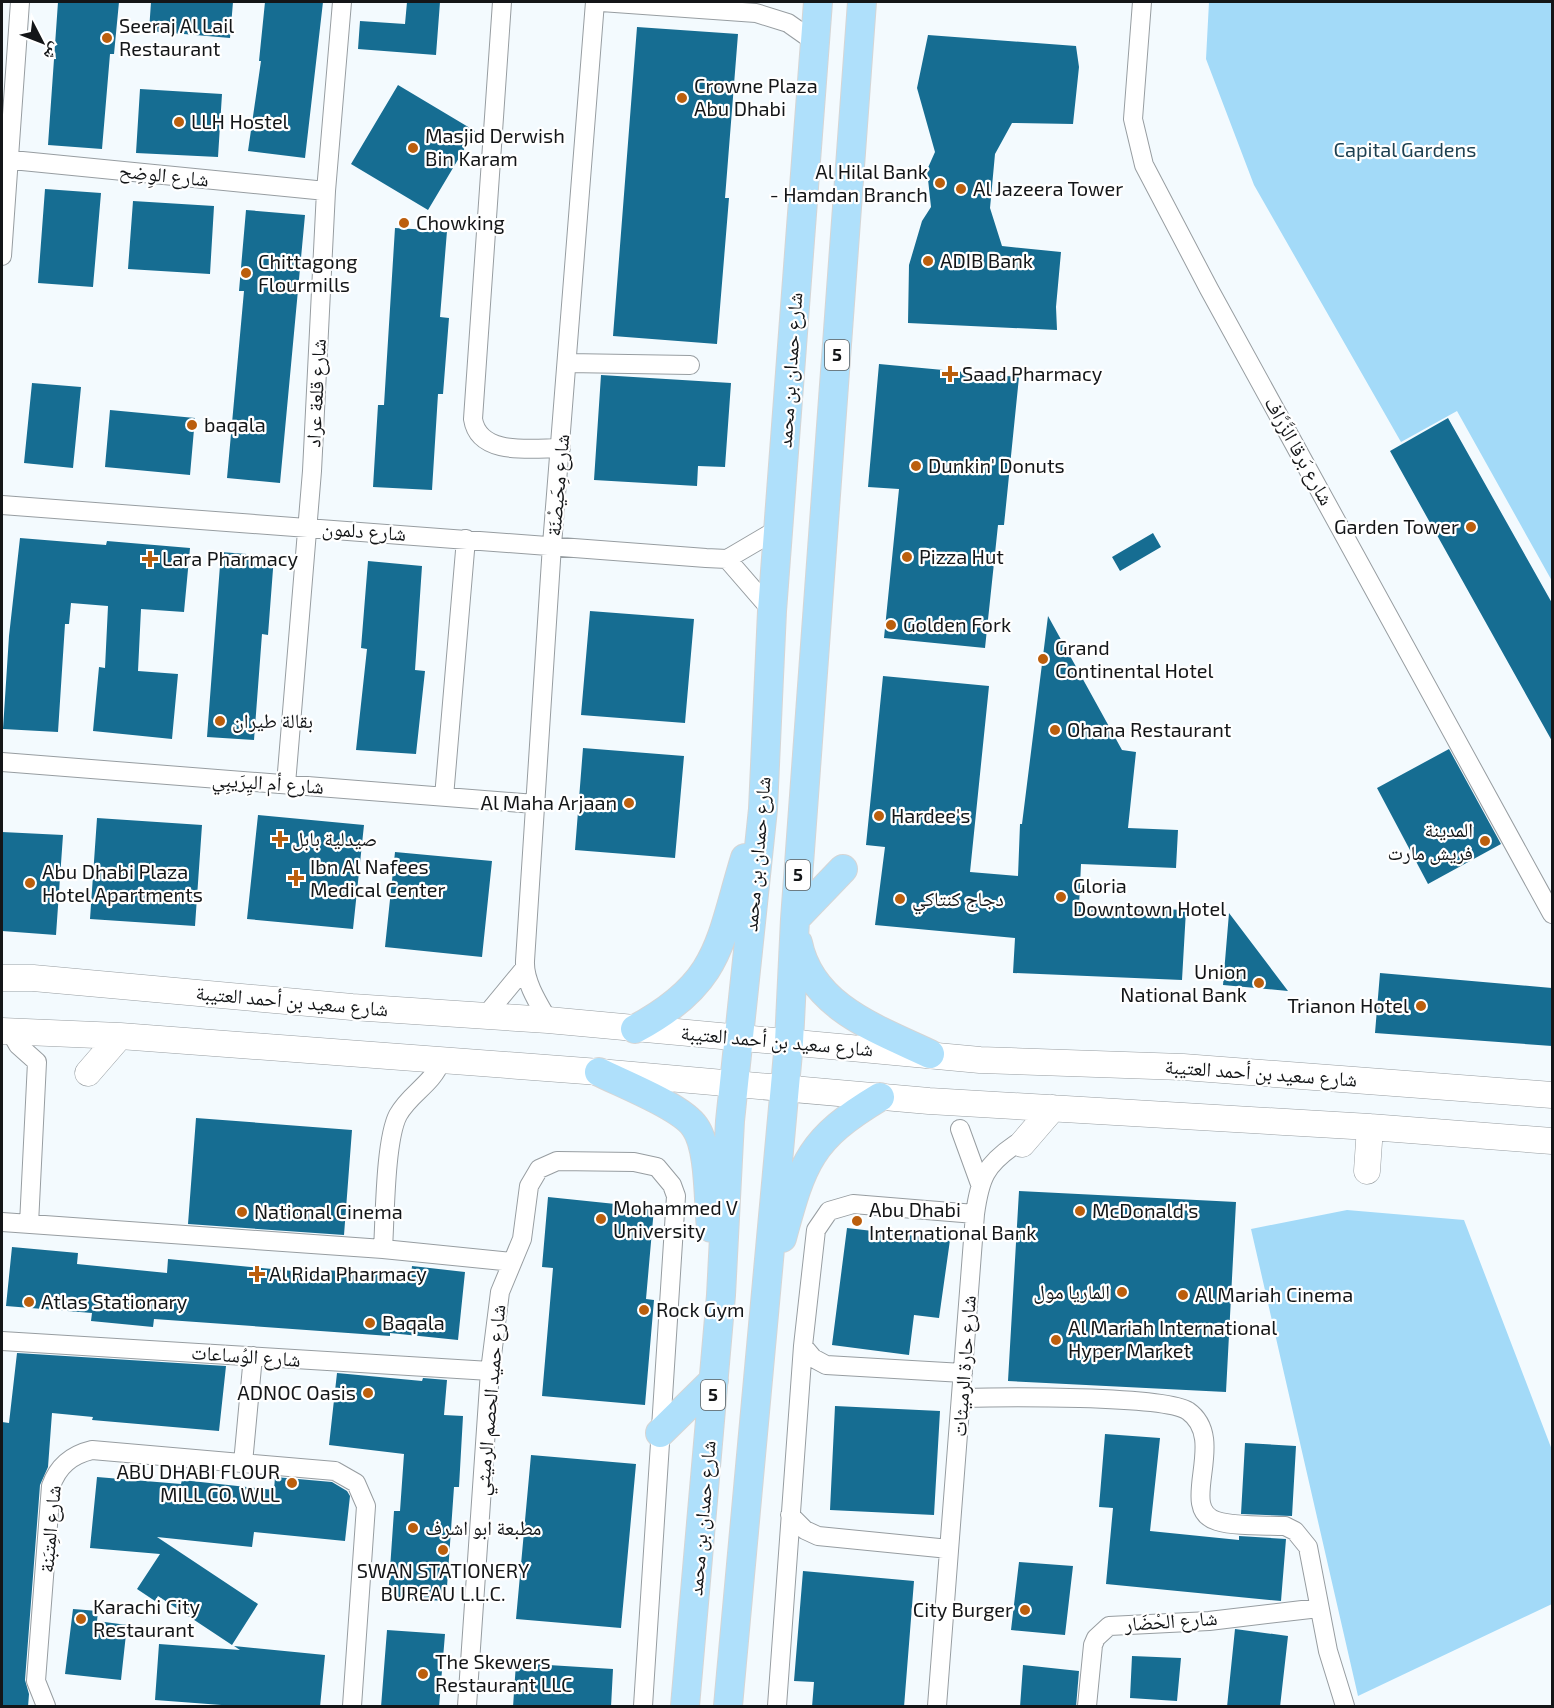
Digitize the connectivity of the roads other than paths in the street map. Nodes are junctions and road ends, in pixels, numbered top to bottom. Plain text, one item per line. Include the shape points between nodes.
1 (20, 2) edge
2 (342, 2) edge
3 (502, 2) edge
4 (595, 2) edge
5 (601, 2) edge
6 (772, 2) edge
7 (818, 2) edge
8 (862, 2) edge
9 (1142, 2) edge
10 (756, 13) junction
11 (815, 42) junction
12 (5, 160) edge
13 (326, 191) junction
14 (2, 256) edge
15 (568, 363) junction
16 (690, 365) dead end
17 (561, 448) junction
18 (2, 505) edge
19 (307, 527) junction
20 (778, 529) junction
21 (466, 539) junction
22 (552, 545) junction
23 (727, 558) junction
24 (772, 611) junction
25 (2, 762) edge
26 (286, 784) junction
27 (444, 797) junction
28 (535, 804) junction
29 (764, 809) junction
30 (843, 869) dead end
31 (1552, 914) edge
32 (795, 924) junction
33 (525, 969) junction
34 (2, 978) edge
35 (486, 1015) junction
36 (548, 1020) junction
37 (635, 1029) junction
38 (6, 1031) edge
39 (120, 1036) junction
40 (738, 1038) junction
41 (789, 1042) junction
42 (930, 1054) junction
43 (441, 1061) junction
44 (599, 1072) junction
45 (88, 1073) dead end
46 (735, 1082) junction
47 (784, 1088) junction
48 (1549, 1092) edge
49 (880, 1097) junction
50 (1053, 1108) junction
51 (1370, 1127) junction
52 (960, 1129) dead end
53 (1552, 1141) edge
54 (1019, 1144) joint
55 (1366, 1171) dead end
56 (980, 1184) junction
57 (975, 1214) junction
58 (2, 1222) edge
59 (29, 1224) junction
60 (383, 1249) junction
61 (512, 1262) junction
62 (721, 1294) junction
63 (764, 1300) junction
64 (2, 1341) edge
65 (803, 1346) junction
66 (253, 1356) junction
67 (490, 1371) junction
68 (963, 1373) junction
69 (714, 1380) junction
70 (962, 1398) junction
71 (660, 1433) junction
72 (243, 1463) junction
73 (790, 1515) junction
74 (949, 1549) junction
75 (1319, 1608) junction
76 (46, 1707) edge
77 (352, 1707) edge
78 (467, 1707) edge
79 (643, 1707) edge
80 (686, 1707) edge
81 (728, 1707) edge
82 (777, 1707) edge
83 (937, 1707) edge
84 (1087, 1707) edge
85 (1345, 1707) edge

1 - 12 street
2 - 13 street, شارع قلعة عراد
3 - 17 street via 473,418 480,436 498,446
4 - 15 street, شارع مِحَيصْنَة
5 - 10 street
6 - 10 street
7 - 11 main road, شارع حمدان بن محمد / 5
8 - 32 main road, 5
9 - 31 street, شارع بَرقا الزَّرَّاف via 1133,119 1144,165
10 - 11 street via 788,23
11 - 20 main road, شارع حمدان بن محمد / 5
12 - 13 street, شارع الوِضِح
12 - 14 street
13 - 19 street, شارع قلعة عراد
15 - 16 street
15 - 17 street, شارع مِحَيصْنَة
17 - 22 street, شارع مِحَيصْنَة
18 - 19 street, شارع دلمون
19 - 21 street, شارع دلمون
19 - 26 street, شارع قلعة عراد
20 - 23 street
20 - 24 main road, شارع حمدان بن محمد / 5
21 - 22 street, شارع دلمون
21 - 27 street
22 - 23 street, شارع دلمون
22 - 28 street, شارع مِحَيصْنَة
23 - 24 street
24 - 29 main road, شارع حمدان بن محمد / 5
25 - 26 street, شارع أم اليِرَيبِي
26 - 27 street, شارع أم اليِرَيبِي
27 - 28 street, شارع أم اليِرَيبِي
28 - 33 street, شارع مِحَيصْنَة
29 - 37 main road via 712,963 688,994
29 - 40 main road, شارع حمدان بن محمد / 5
30 - 32 main road
32 - 41 main road, 5
32 - 42 main road via 806,971 829,999 852,1015
33 - 35 street
33 - 36 street, شارع مِحَيصْنَة
34 - 35 main road, شارع سعيد بن أحمد العتيبة
35 - 36 main road, شارع سعيد بن أحمد العتيبة
36 - 37 main road, شارع سعيد بن أحمد العتيبة
37 - 40 main road, شارع سعيد بن أحمد العتيبة
38 - 39 main road
38 - 59 street via 37,1062
39 - 43 main road
39 - 45 main road
40 - 41 main road, شارع سعيد بن أحمد العتيبة
40 - 46 main road, شارع حمدان بن محمد / 5
41 - 42 main road, شارع سعيد بن أحمد العتيبة
41 - 47 main road, 5
42 - 48 main road, شارع سعيد بن أحمد العتيبة
43 - 44 main road
43 - 60 street via 429,1082 410,1096 396,1118 388,1160
44 - 46 main road
44 - 62 main road via 672,1108 696,1127
46 - 47 main road
46 - 62 main road, شارع حمدان بن محمد / 5
47 - 49 main road
47 - 63 main road, 5
49 - 50 main road
49 - 63 main road via 829,1133 806,1162
50 - 51 main road
50 - 54 main road
51 - 53 main road
51 - 55 main road
52 - 56 street, شارع حارة الرميثات
54 - 56 street, شارع حارة الرميثات via 995,1161
56 - 57 street, شارع حارة الرميثات
57 - 65 street via 853,1204 829,1210 816,1230
57 - 68 street, شارع حارة الرميثات
58 - 59 street
59 - 60 street
60 - 61 street
61 - 67 street, شارع حميد الحصم الرميثي via 500,1292
61 - 71 street, شارع حميد الحصم الرميثي via 522,1239 529,1186 539,1169 567,1161 646,1163 666,1175 676,1196
62 - 69 main road, شارع حمدان بن محمد / 5
63 - 81 main road, 5
64 - 66 street, شارع الوُساعات
65 - 68 street via 826,1365
65 - 73 street
66 - 67 street, شارع الوُساعات
66 - 72 street
67 - 78 street, شارع حميد الحصم الرميثي
68 - 70 street, شارع حارة الرميثات
69 - 71 main road
69 - 80 main road, شارع حمدان بن محمد / 5
70 - 74 street, شارع حارة الرميثات
70 - 75 street via 1163,1403 1187,1410 1203,1430 1206,1443 1200,1501 1205,1513 1217,1521 1285,1526 1295,1531 1308,1547
71 - 79 street, شارع حميد الحصم الرميثي
72 - 76 street, شارع المِتبَنة via 92,1450 62,1466 51,1486 36,1681
72 - 77 street, شارع المِتبَنة via 335,1471 356,1483 363,1494 366,1518
73 - 74 street via 818,1536
73 - 82 street
74 - 83 street, شارع حارة الرميثات
75 - 84 street, شارع الحْضَار via 1209,1621 1108,1626 1093,1645
75 - 85 street

